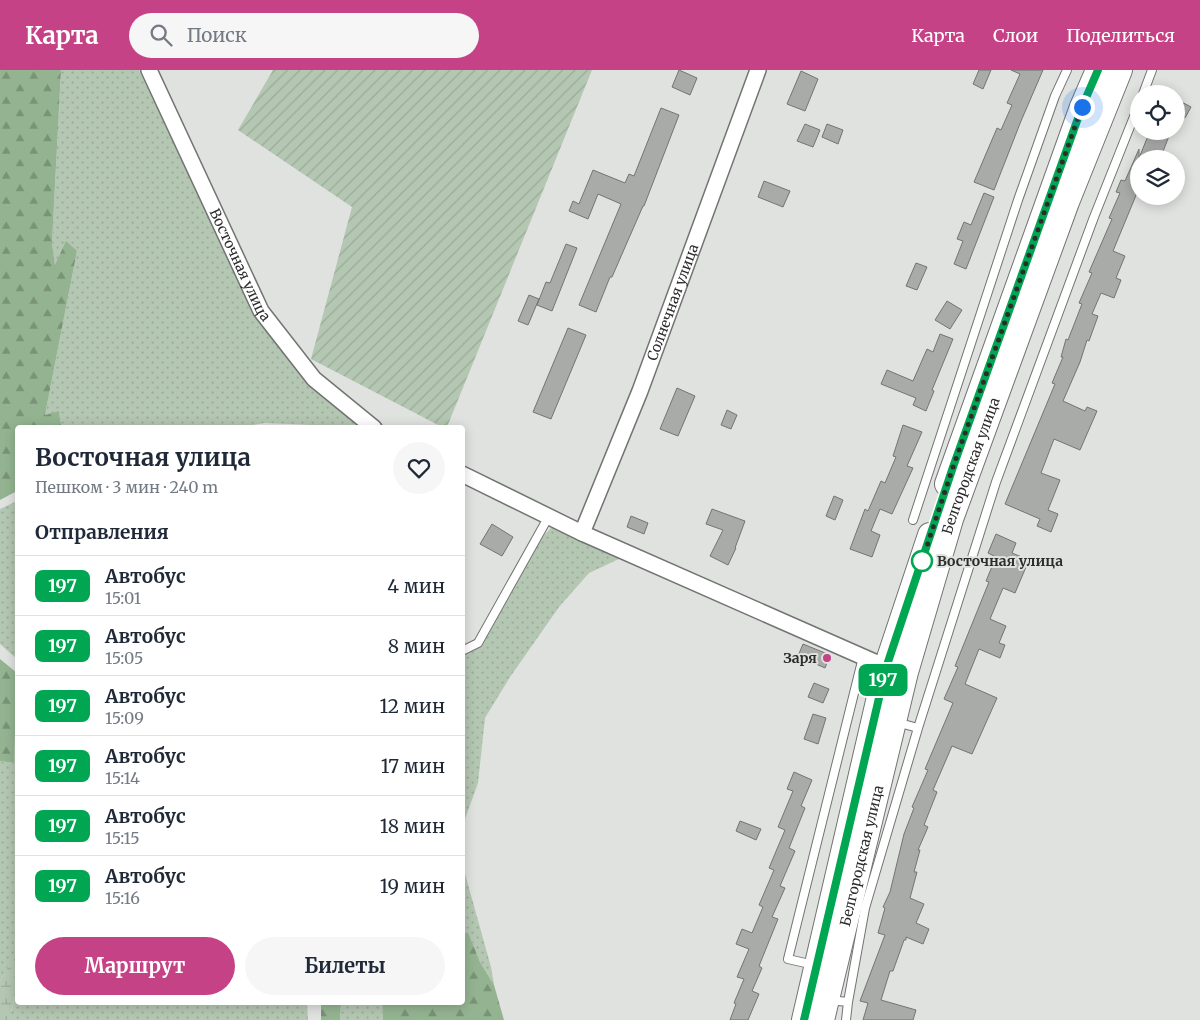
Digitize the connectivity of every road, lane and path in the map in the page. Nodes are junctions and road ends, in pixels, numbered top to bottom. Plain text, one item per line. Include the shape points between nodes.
1 (149, 70) edge
2 (758, 70) edge
3 (1067, 70) edge
4 (1098, 70) edge
5 (1120, 70) edge
6 (1152, 70) edge
7 (1146, 85) edge
8 (1130, 127) edge
9 (370, 425) edge
10 (465, 475) edge
11 (549, 516) junction
12 (913, 520) dead end
13 (582, 533) junction
14 (465, 649) edge
15 (863, 657) junction
16 (896, 670) junction
17 (894, 722) junction
18 (918, 728) junction
19 (817, 966) junction
20 (832, 1007) edge
21 (804, 1020) edge
22 (846, 1020) edge

1 - 9 street, Восточная улица via 261,311 314,379
2 - 13 street, Солнечная улица via 640,391
3 - 12 lane via 1018,200
4 - 16 main road, Белгородская улица via 953,467
5 - 16 main road, Белгородская улица via 1067,202
6 - 7 lane
8 - 18 lane via 996,482
10 - 11 street
11 - 13 street
11 - 14 lane via 478,642
13 - 15 street
15 - 16 street
15 - 19 lane via 788,959
16 - 17 main road, Белгородская улица
16 - 19 main road, Белгородская улица
17 - 18 lane
17 - 20 main road, Белгородская улица
18 - 20 lane
19 - 21 main road, Белгородская улица
20 - 22 lane

